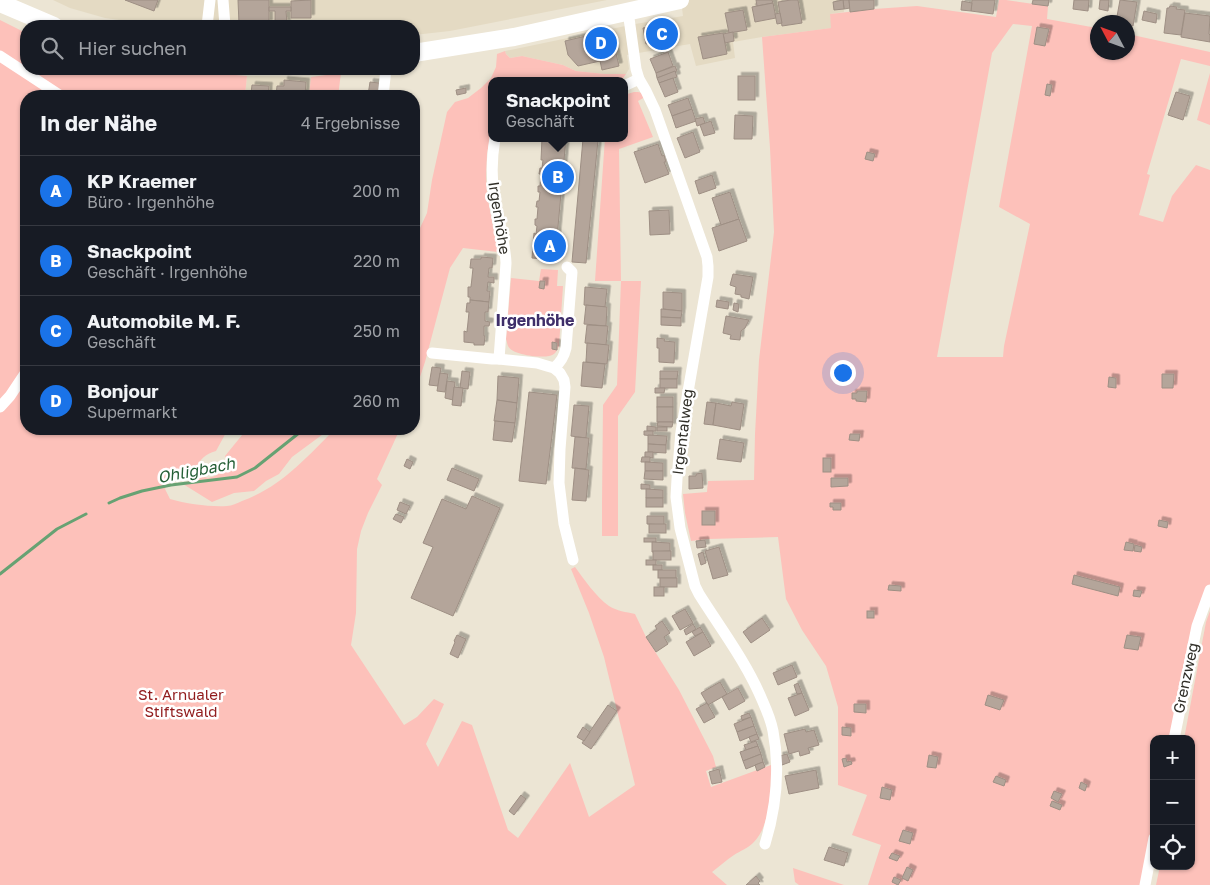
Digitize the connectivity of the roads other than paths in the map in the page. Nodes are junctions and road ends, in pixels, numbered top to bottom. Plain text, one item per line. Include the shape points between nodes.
1 (210, 0) edge
2 (223, 0) edge
3 (680, 0) edge
4 (0, 3) edge
5 (628, 11) junction
6 (40, 20) edge
7 (208, 20) edge
8 (225, 20) edge
9 (420, 53) edge
10 (0, 56) edge
11 (20, 69) edge
12 (29, 75) edge
13 (385, 75) edge
14 (639, 79) junction
15 (628, 84) edge
16 (52, 90) edge
17 (384, 90) edge
18 (494, 142) edge
19 (567, 268) dead end
20 (432, 353) dead end
21 (499, 359) junction
22 (554, 368) junction
23 (20, 382) edge
24 (0, 407) edge
25 (573, 560) dead end
26 (1210, 590) edge
27 (1175, 735) edge
28 (765, 844) dead end
29 (1150, 859) edge
30 (1145, 885) edge

1 - 7 street
2 - 8 street
3 - 5 main road
4 - 6 main road
5 - 9 main road via 514,37
5 - 14 street, Irgentalweg
10 - 11 street
12 - 16 street
13 - 17 street
14 - 15 street
14 - 28 street, Irgentalweg via 664,133 707,257 708,277 681,432 676,497 683,542 698,594 753,681 773,731 776,790
18 - 21 street, Irgenhöhe via 492,180 506,249
19 - 22 street via 572,272 566,348 564,357
20 - 21 street
21 - 22 street
22 - 25 street via 564,380 559,483
23 - 24 street
26 - 27 street, Grenzweg via 1197,626
29 - 30 street

